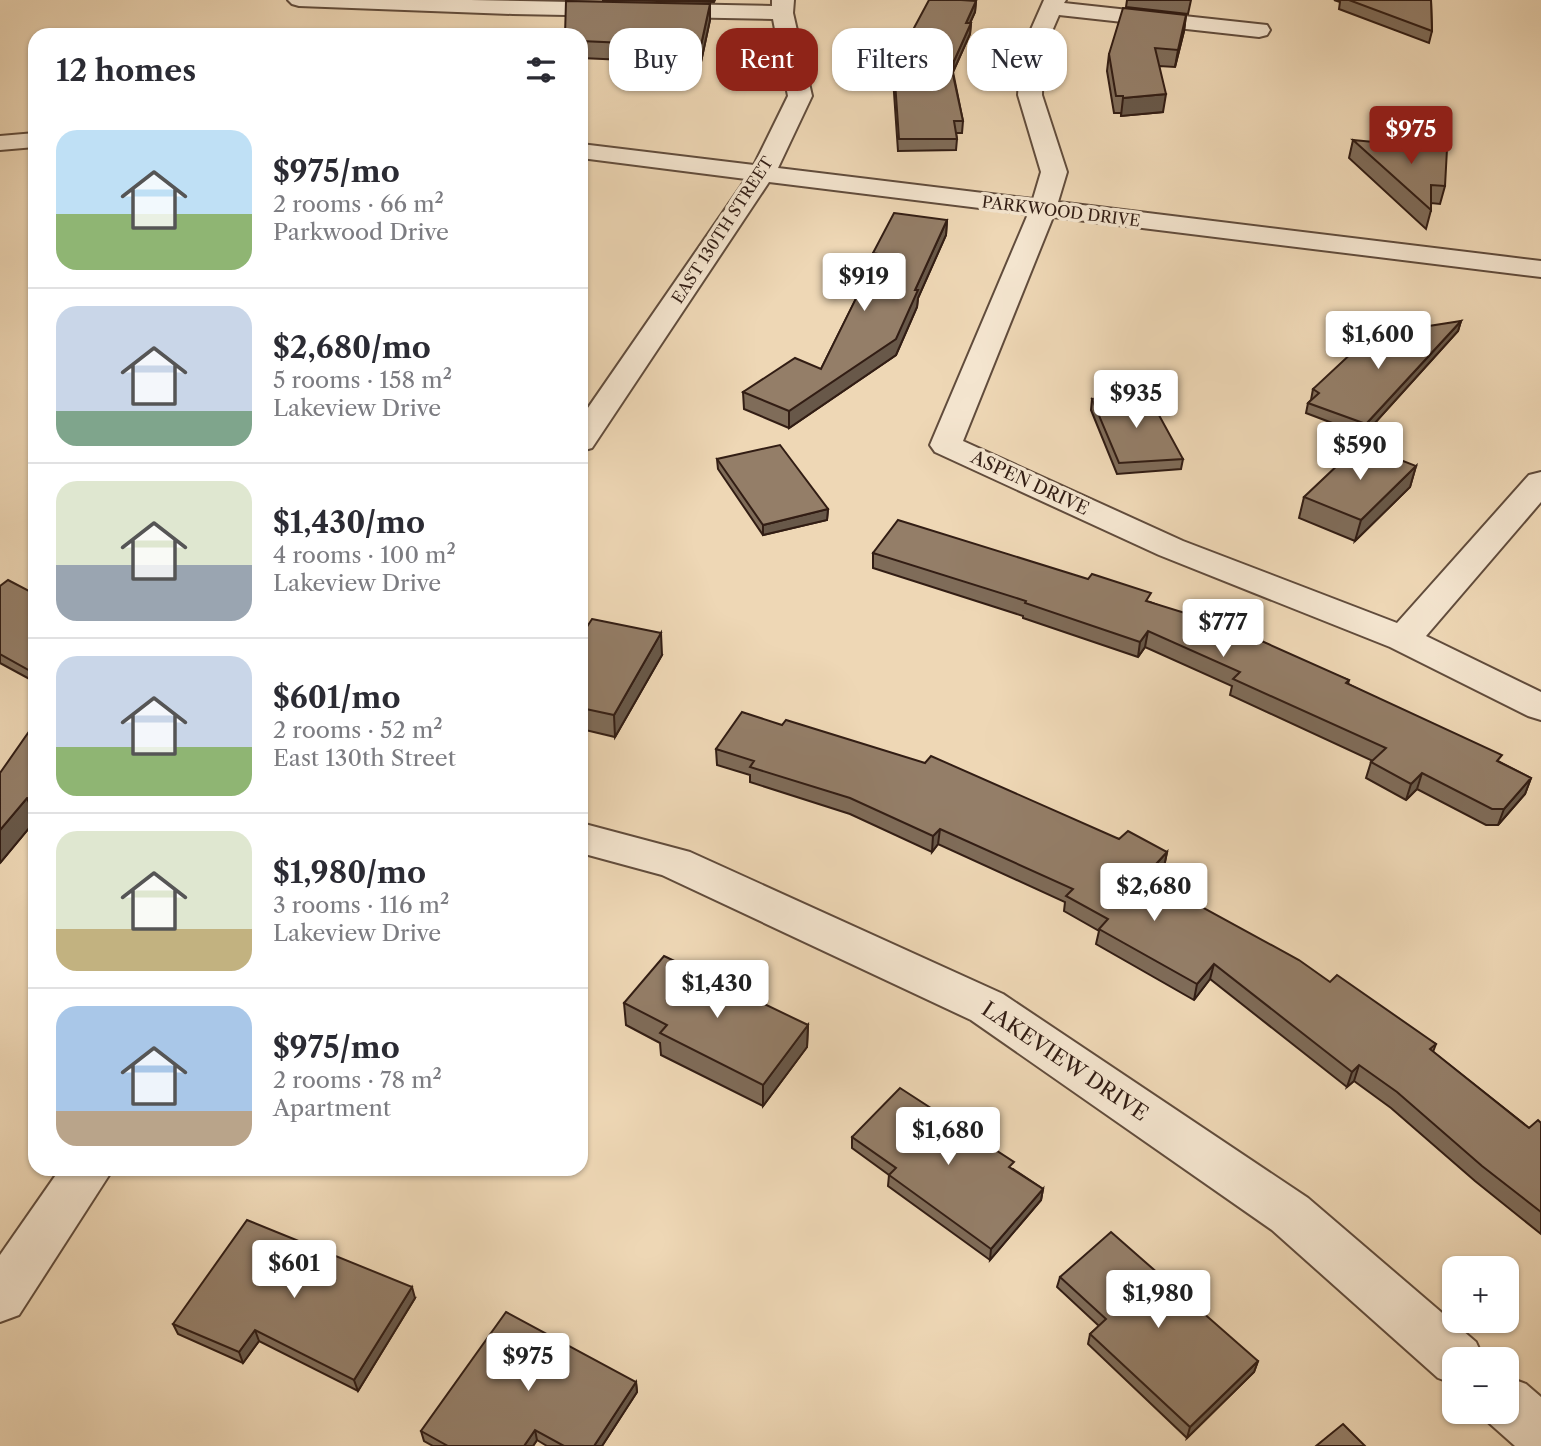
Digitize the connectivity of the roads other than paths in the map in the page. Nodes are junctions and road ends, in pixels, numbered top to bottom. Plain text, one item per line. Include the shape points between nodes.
1 (299, 0) edge
2 (1053, 4) edge
3 (782, 6) edge
4 (1259, 30) dead end
5 (28, 141) edge
6 (0, 143) edge
7 (588, 152) edge
8 (762, 174) junction
9 (1043, 209) junction
10 (1541, 268) edge
11 (588, 431) edge
12 (1541, 482) edge
13 (1403, 639) junction
14 (1541, 706) edge
15 (588, 840) edge
16 (83, 1176) edge
17 (0, 1298) edge
18 (1442, 1347) edge
19 (1519, 1414) edge
20 (1541, 1433) edge

1 - 3 street via 513,8
2 - 4 street, ASPEN DRIVE
2 - 9 street, ASPEN DRIVE via 1031,63 1030,95 1054,172
3 - 8 street, EAST 130TH STREET via 800,92
5 - 6 street
7 - 8 street, PARKWOOD DRIVE
8 - 9 street, PARKWOOD DRIVE
8 - 11 street, EAST 130TH STREET
9 - 10 street, PARKWOOD DRIVE
9 - 13 street, ASPEN DRIVE via 946,445 1171,548
12 - 13 street
13 - 14 street, ASPEN DRIVE
15 - 18 street, LAKEVIEW DRIVE via 675,863 987,1007 1290,1214
16 - 17 street
19 - 20 street

